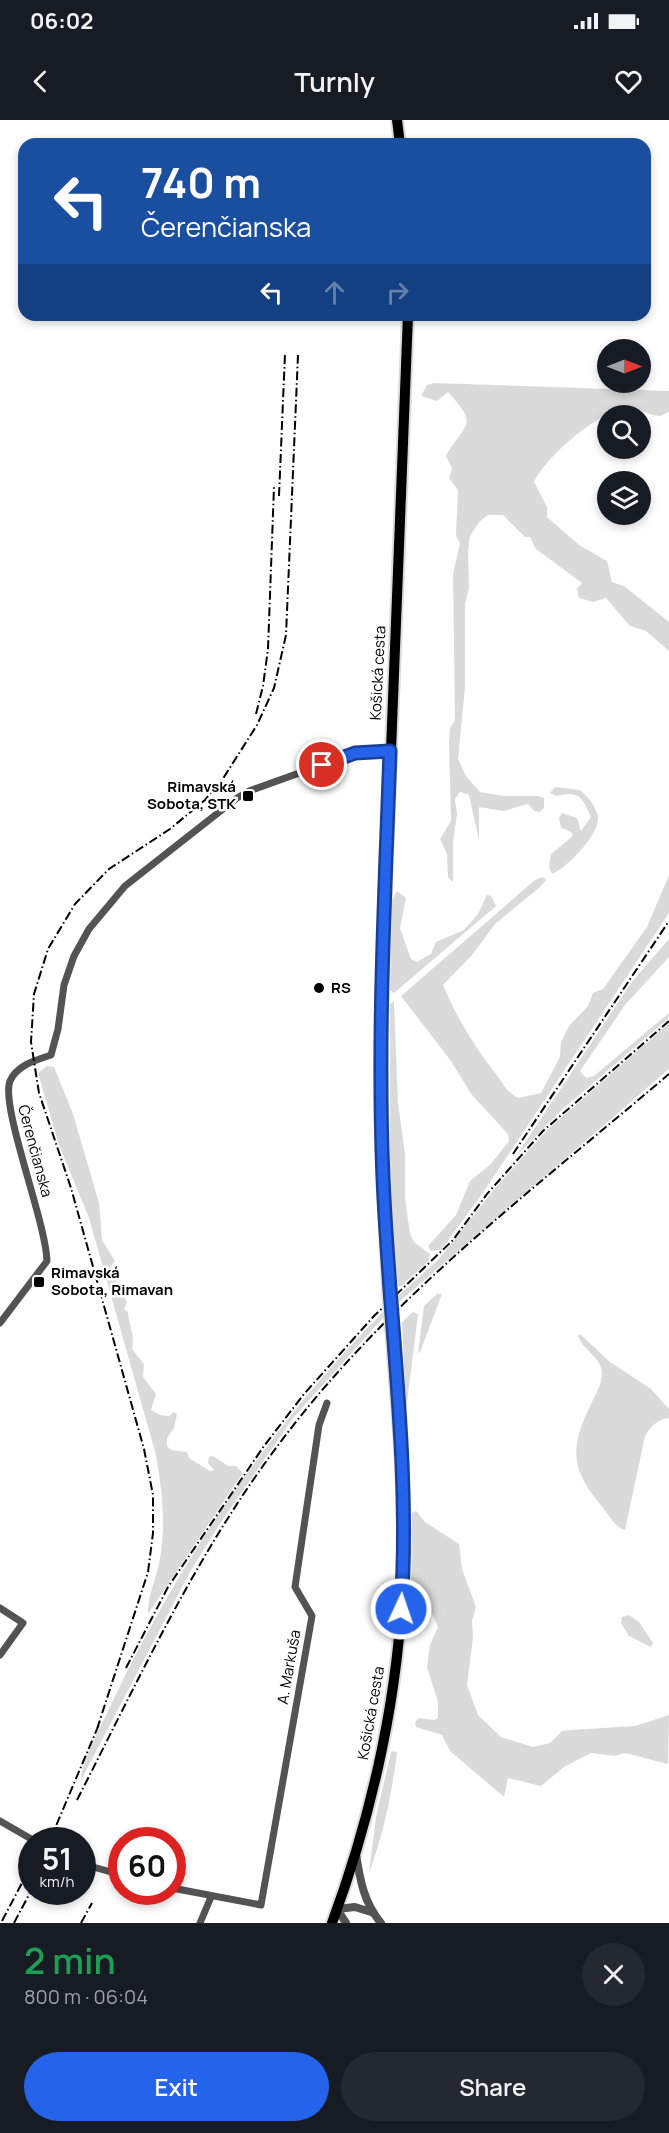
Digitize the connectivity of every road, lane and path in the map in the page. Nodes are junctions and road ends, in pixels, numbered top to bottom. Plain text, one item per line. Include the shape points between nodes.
1 (397, 120) edge
2 (399, 138) edge
3 (408, 321) edge
4 (390, 751) junction
5 (0, 1323) edge
6 (327, 1403) dead end
7 (0, 1608) edge
8 (0, 1655) edge
9 (0, 1821) edge
10 (18, 1831) edge
11 (355, 1852) junction
12 (186, 1891) edge
13 (211, 1897) junction
14 (337, 1909) junction
15 (371, 1912) junction
16 (200, 1923) edge
17 (332, 1923) edge
18 (346, 1923) edge
19 (381, 1923) edge

1 - 2 main road
3 - 4 main road, Košická cesta
4 - 5 street, Čerenčianska via 355,753 237,798 126,886 89,929 64,985 51,1055 25,1065 8,1084 10,1114 47,1261
4 - 11 main road, Košická cesta, bridge via 380,1080 388,1289 402,1491 400,1622 386,1725
6 - 13 street, A. Markuša via 320,1425 295,1587 312,1616 261,1905
7 - 8 street via 23,1623
9 - 10 street
11 - 14 main road, Košická cesta
11 - 15 street
12 - 13 street
13 - 16 street
14 - 15 street via 355,1907
14 - 17 main road, Košická cesta
14 - 18 street
15 - 19 street

